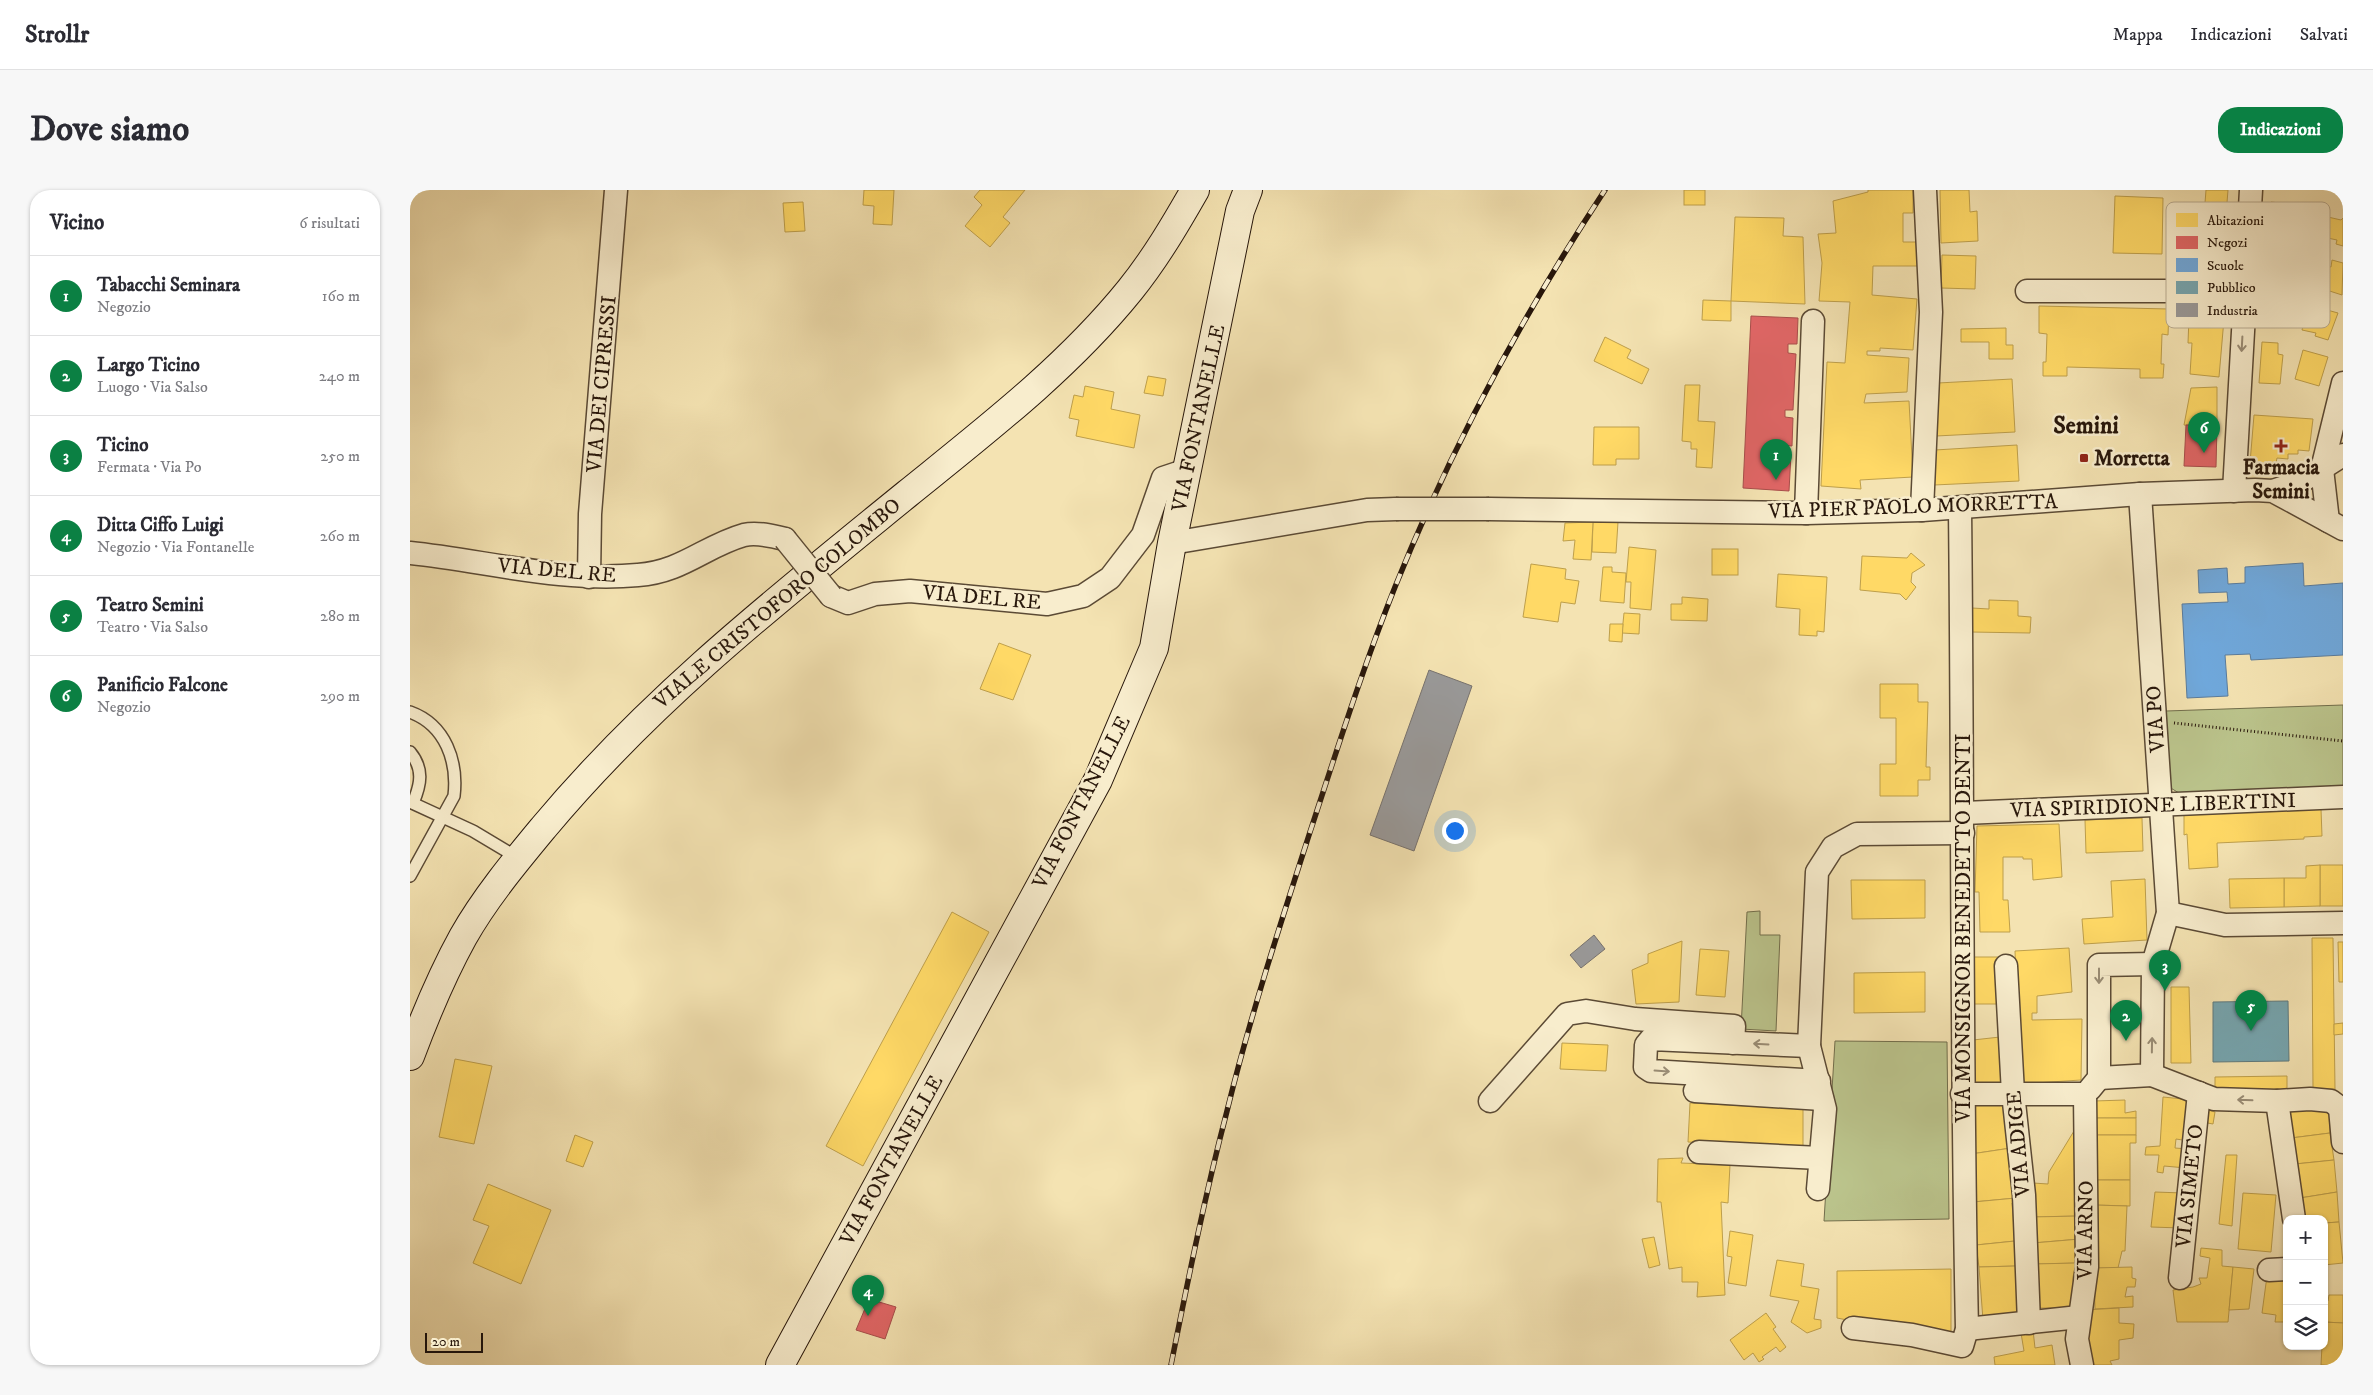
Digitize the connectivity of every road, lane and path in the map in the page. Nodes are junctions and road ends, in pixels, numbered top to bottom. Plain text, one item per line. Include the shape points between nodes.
1 (616, 190) edge
2 (1195, 190) edge
3 (1248, 190) edge
4 (1925, 190) edge
5 (2166, 291) edge
6 (2027, 292) dead end
7 (1813, 321) dead end
8 (2243, 328) edge
9 (2343, 383) edge
10 (2343, 455) edge
11 (1187, 470) junction
12 (2322, 470) junction
13 (2234, 491) junction
14 (2273, 491) junction
15 (2140, 494) junction
16 (1960, 508) junction
17 (1922, 510) junction
18 (1806, 513) junction
19 (2335, 525) edge
20 (1172, 543) junction
21 (410, 553) edge
22 (588, 577) junction
23 (410, 712) edge
24 (2154, 718) junction
25 (2343, 741) edge
26 (410, 752) edge
27 (2343, 798) edge
28 (411, 802) edge
29 (2161, 805) junction
30 (443, 816) junction
31 (1963, 823) junction
32 (518, 858) junction
33 (410, 876) edge
34 (2168, 913) junction
35 (2343, 923) edge
36 (2153, 964) junction
37 (2006, 966) dead end
38 (1733, 1043) junction
39 (1810, 1046) junction
40 (410, 1056) edge
41 (2161, 1079) junction
42 (2092, 1086) junction
43 (1820, 1090) junction
44 (1694, 1091) dead end
45 (2013, 1093) junction
46 (2199, 1093) junction
47 (1962, 1094) junction
48 (1490, 1101) dead end
49 (2276, 1101) junction
50 (2341, 1109) edge
51 (2343, 1142) edge
52 (1699, 1152) dead end
53 (1820, 1158) junction
54 (1818, 1189) dead end
55 (2293, 1215) edge
56 (2180, 1278) dead end
57 (2079, 1317) junction
58 (2029, 1323) junction
59 (1854, 1328) dead end
60 (1965, 1338) junction
61 (780, 1365) edge
62 (2082, 1365) edge

1 - 22 street, VIA DEI CIPRESSI via 590,514
2 - 32 street, VIALE CRISTOFORO COLOMBO via 1170,234 1130,290 1081,344 1009,411 745,626 651,710 586,776
3 - 11 street, VIA FONTANELLE via 1240,211
4 - 17 street via 1931,312
5 - 6 street
7 - 18 street
8 -> 13 street
9 - 12 street
10 - 12 street
11 - 20 street, VIA FONTANELLE
11 - 22 street, VIA DEL RE, bridge via 1164,478 1144,535 1110,578 1083,596 1047,604 910,591 875,594 848,602 831,596 786,539 764,535 745,535 664,572
12 - 14 street
12 - 19 street
13 - 14 street, VIA PIER PAOLO MORRETTA
13 - 15 street, VIA PIER PAOLO MORRETTA
14 - 19 street, VIA PIER PAOLO MORRETTA
15 - 16 street, VIA PIER PAOLO MORRETTA
15 - 24 street, VIA PO
16 - 17 street, VIA PIER PAOLO MORRETTA
16 - 31 street, VIA MONSIGNOR BENEDETTO DENTI
17 - 18 street, VIA PIER PAOLO MORRETTA
18 - 20 street, VIA PIER PAOLO MORRETTA, bridge via 1367,510
20 - 61 street, VIA FONTANELLE via 1154,648 1098,780
21 - 22 street, VIA DEL RE
23 - 30 lane via 437,730 451,754 455,768 454,796
24 - 25 path via 2182,724
24 - 29 street, VIA PO
26 - 28 lane via 420,772 420,783
27 - 29 street, VIA SPIRIDIONE LIBERTINI
28 - 30 lane
29 - 31 street, VIA SPIRIDIONE LIBERTINI
29 - 34 street, VIA PO
30 - 32 lane
30 - 33 lane
31 - 39 street, VIA SPIRIDIONE LIBERTINI via 1857,834 1834,847 1824,859 1817,872
31 - 47 street, VIA MONSIGNOR BENEDETTO DENTI
32 - 40 street, VIALE CRISTOFORO COLOMBO via 464,935
34 - 35 street via 2225,925
34 - 36 street, VIA PO
41 -> 36 street, VIA PO
36 -> 42 street, VIA ARNO via 2099,964
37 - 45 street, VIA ADIGE
39 -> 38 street
38 -> 43 street via 1651,1039 1646,1045 1645,1067 1651,1071
38 - 48 street via 1734,1026 1586,1012 1567,1014
39 - 43 street, VIA SPIRIDIONE LIBERTINI
41 - 42 street
41 - 46 street
42 - 45 street
42 - 57 street, VIA ARNO via 2087,1267
43 - 44 street
43 - 53 street, VIA SPIRIDIONE LIBERTINI via 1824,1109
45 - 47 street
45 - 58 street, VIA ADIGE via 2024,1194
49 -> 46 street via 2214,1098
46 - 56 street, VIA SIMETO
47 - 60 street, VIA MONSIGNOR BENEDETTO DENTI
49 - 50 street via 2331,1101
49 - 55 street
50 - 51 street
52 - 53 street
53 - 54 street, VIA SPIRIDIONE LIBERTINI
57 - 58 street
57 - 62 street, VIA ARNO via 2077,1339
58 - 60 street
59 - 60 street

